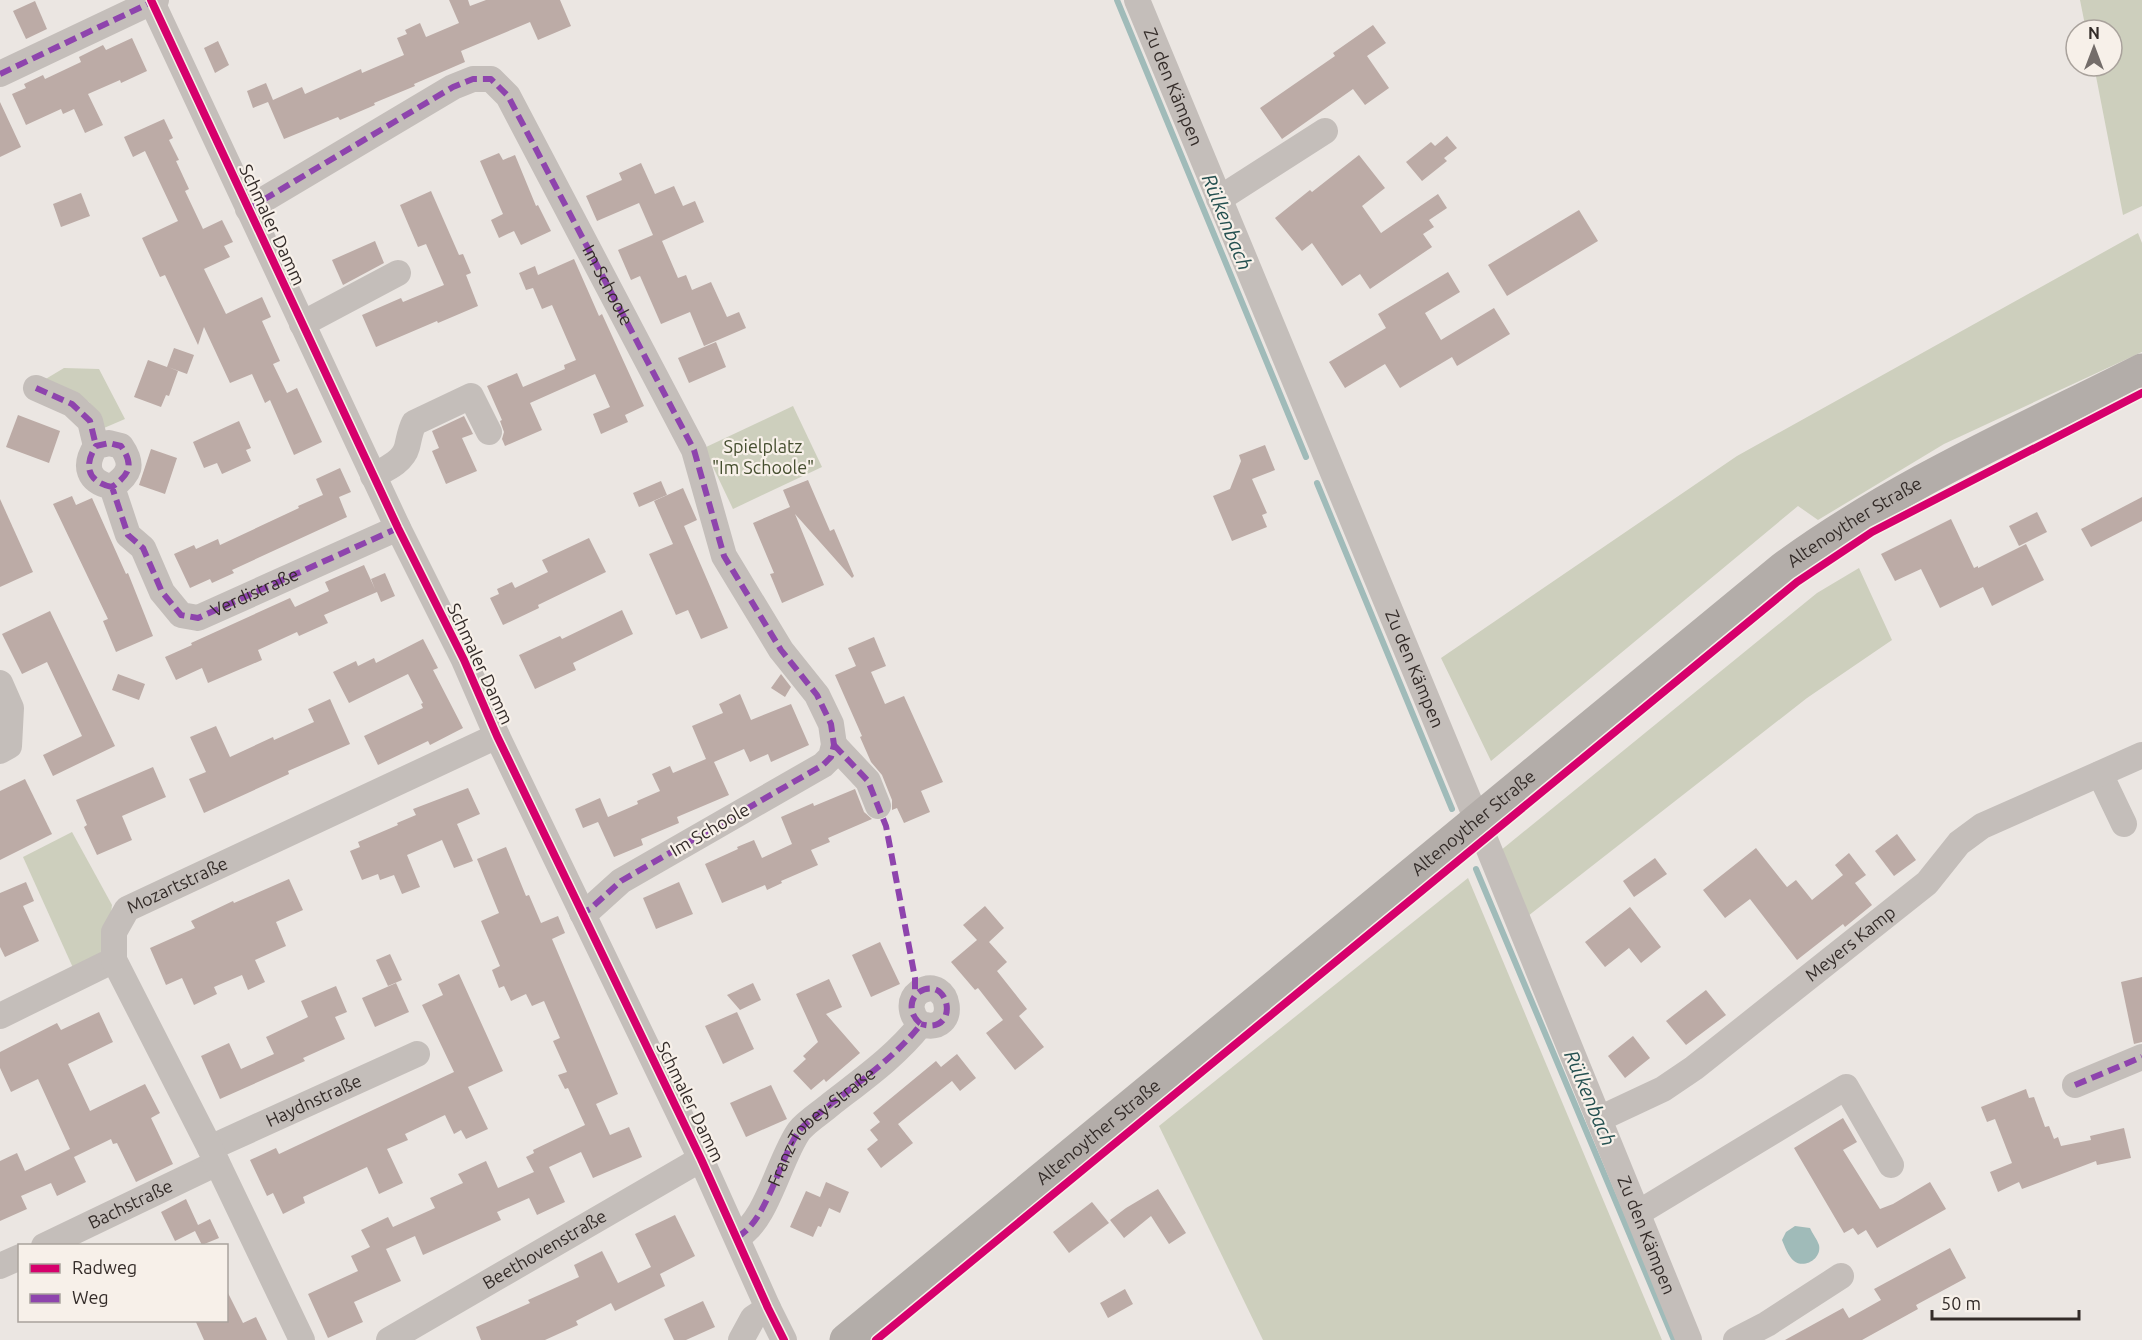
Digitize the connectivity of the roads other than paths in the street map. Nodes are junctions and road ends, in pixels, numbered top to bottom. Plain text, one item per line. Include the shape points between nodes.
1 (1137, 0) edge
2 (153, 1) edge
3 (0, 74) edge
4 (1325, 131) dead end
5 (1219, 199) junction
6 (248, 209) junction
7 (398, 273) dead end
8 (302, 324) junction
9 (2142, 369) edge
10 (36, 388) dead end
11 (489, 432) dead end
12 (96, 446) junction
13 (373, 476) junction
14 (112, 487) junction
15 (398, 528) junction
16 (0, 683) edge
17 (498, 736) junction
18 (834, 746) junction
19 (0, 751) edge
20 (2142, 754) edge
21 (2100, 774) junction
22 (878, 806) dead end
23 (1477, 820) junction
24 (2124, 824) dead end
25 (582, 913) junction
26 (114, 960) junction
27 (0, 1016) edge
28 (921, 1024) dead end
29 (417, 1054) dead end
30 (2142, 1057) edge
31 (2075, 1085) dead end
32 (1599, 1119) junction
33 (213, 1156) junction
34 (701, 1159) junction
35 (1891, 1165) dead end
36 (1638, 1213) junction
37 (737, 1237) junction
38 (46, 1244) edge
39 (18, 1258) edge
40 (0, 1266) edge
41 (1840, 1276) dead end
42 (768, 1308) junction
43 (1769, 1332) edge
44 (302, 1340) edge
45 (389, 1340) edge
46 (741, 1340) edge
47 (784, 1340) edge
48 (846, 1340) edge
49 (1689, 1340) edge
50 (1736, 1340) edge

1 - 5 street, Zu den Kämpen
2 - 3 street
2 - 6 street, Schmaler Damm
4 - 5 street
5 - 23 street, Zu den Kämpen
6 - 8 street, Schmaler Damm
6 - 18 street, Im Schoole via 453,87 473,79 491,79 508,96 694,450 724,556 781,650 817,695 831,724
7 - 8 street
8 - 13 street, Schmaler Damm
9 - 23 main road, Altenoyther Straße via 1906,490 1815,545
10 - 12 street via 72,404 90,421
11 - 13 street via 471,396 414,423 406,451 395,465
12 - 14 street via 88,463 90,473 97,482
12 - 14 street via 121,446 128,457 129,470
13 - 15 street, Schmaler Damm
14 - 15 street, Verdistraße via 128,534 143,548 162,592 181,615 198,618
15 - 17 street, Schmaler Damm
16 - 19 street via 11,708 9,746
17 - 25 street, Schmaler Damm
17 - 26 street, Mozartstraße via 127,909 114,932
18 - 22 street via 868,781
18 - 25 street, Im Schoole via 823,765 621,880
20 - 21 street, Meyers Kamp
21 - 24 street
21 - 32 street, Meyers Kamp via 1982,826 1959,843 1928,882 1694,1068 1663,1089
23 - 32 street, Zu den Kämpen
23 - 48 main road, Altenoyther Straße
25 - 34 street, Schmaler Damm
26 - 27 street
26 - 33 street, Mozartstraße
28 - 37 street, Franz-Tobey-Straße via 906,1044 800,1130 768,1198 746,1232
29 - 33 street, Haydnstraße
30 - 31 street
32 - 36 street, Zu den Kämpen
33 - 38 street, Bachstraße
33 - 44 street, Mozartstraße
34 - 37 street, Schmaler Damm
34 - 45 street, Beethovenstraße
35 - 36 street via 1846,1087
36 - 49 street, Zu den Kämpen
37 - 42 street, Schmaler Damm
39 - 40 street
41 - 43 street
42 - 46 street via 753,1318
42 - 47 street, Schmaler Damm
43 - 50 street

